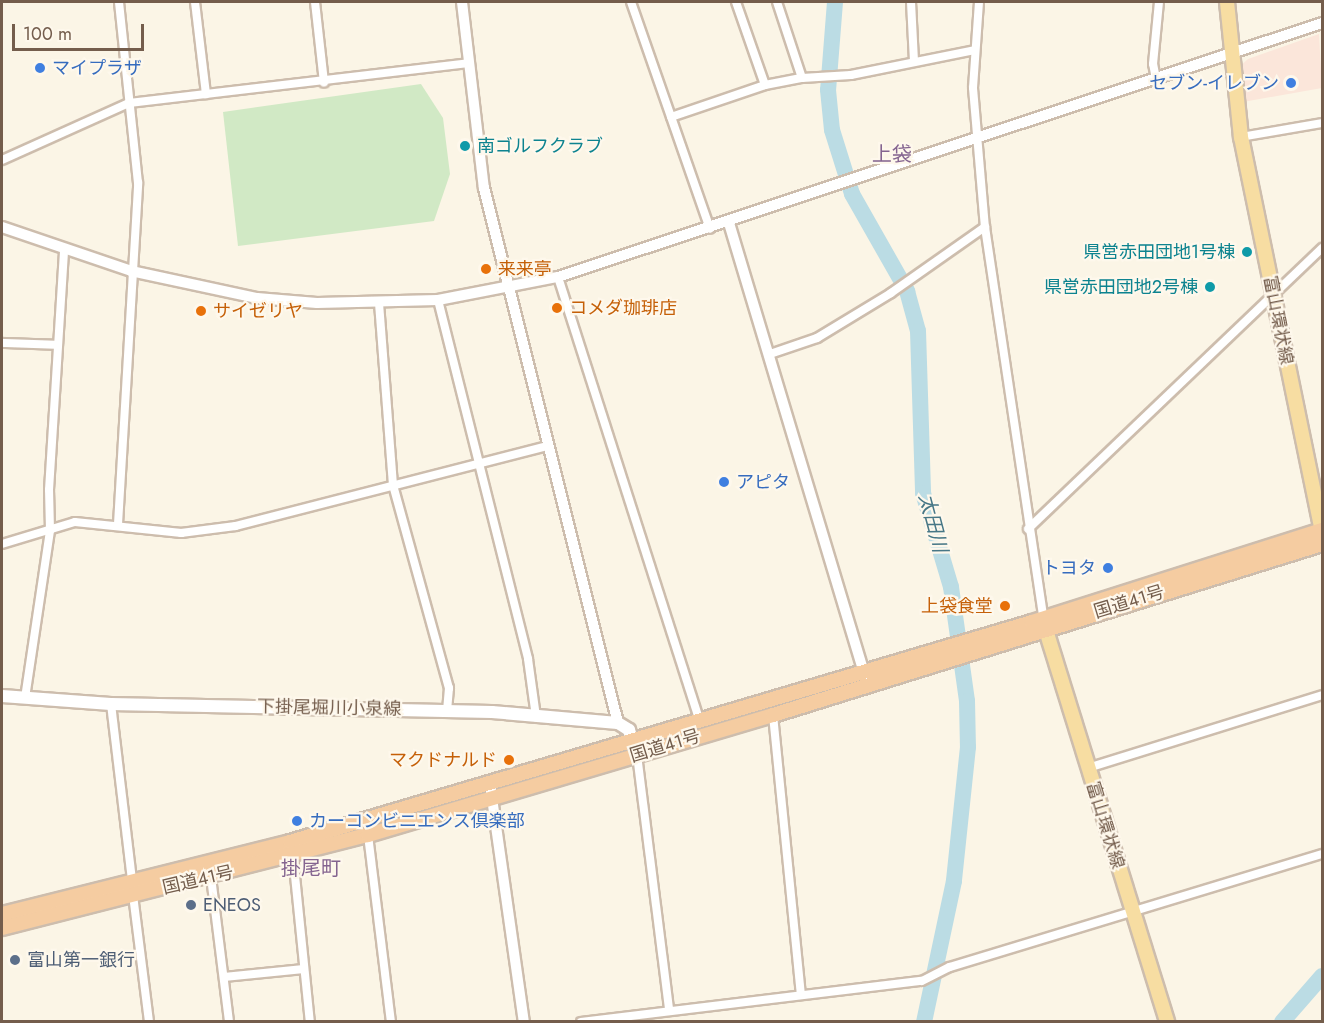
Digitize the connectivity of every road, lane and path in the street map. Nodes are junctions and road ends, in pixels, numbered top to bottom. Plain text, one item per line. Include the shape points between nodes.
1 (119, 2) edge
2 (195, 2) edge
3 (315, 2) edge
4 (462, 2) edge
5 (631, 2) edge
6 (736, 2) edge
7 (777, 2) edge
8 (911, 2) edge
9 (980, 2) edge
10 (1159, 2) edge
11 (1227, 2) edge
12 (1322, 25) edge
13 (975, 50) junction
14 (1230, 53) junction
15 (914, 62) junction
16 (469, 63) junction
17 (802, 78) junction
18 (1156, 79) junction
19 (324, 82) junction
20 (765, 85) junction
21 (206, 94) junction
22 (129, 103) junction
23 (671, 117) junction
24 (1323, 123) edge
25 (1241, 137) junction
26 (976, 138) junction
27 (2, 160) edge
28 (729, 223) junction
29 (2, 227) edge
30 (986, 227) junction
31 (710, 229) junction
32 (1323, 248) edge
33 (64, 249) junction
34 (131, 271) junction
35 (558, 277) junction
36 (509, 288) junction
37 (1273, 296) junction
38 (438, 300) junction
39 (379, 303) junction
40 (2, 343) edge
41 (58, 345) junction
42 (770, 354) junction
43 (548, 446) junction
44 (478, 464) junction
45 (393, 485) junction
46 (118, 524) junction
47 (1028, 529) junction
48 (50, 530) junction
49 (1322, 531) edge
50 (2, 544) edge
51 (1323, 544) edge
52 (1044, 623) junction
53 (866, 678) junction
54 (1323, 695) edge
55 (2, 696) edge
56 (25, 698) junction
57 (111, 705) junction
58 (447, 709) junction
59 (773, 715) junction
60 (536, 717) junction
61 (700, 721) junction
62 (618, 723) junction
63 (635, 748) junction
64 (1088, 768) junction
65 (492, 791) junction
66 (368, 835) junction
67 (1323, 854) edge
68 (293, 856) junction
69 (211, 877) junction
70 (132, 880) junction
71 (133, 895) junction
72 (2, 914) edge
73 (1134, 914) junction
74 (2, 928) edge
75 (304, 969) junction
76 (224, 977) junction
77 (801, 994) junction
78 (669, 1010) junction
79 (149, 1022) edge
80 (229, 1022) edge
81 (310, 1022) edge
82 (391, 1022) edge
83 (524, 1022) edge
84 (581, 1022) edge
85 (1167, 1022) edge

1 - 22 street
2 - 21 street
3 - 19 street
4 - 16 street
5 - 23 street
6 - 20 street
7 - 17 street
8 - 15 street
9 - 13 street
10 - 18 street via 1153,64
11 - 14 main road, 富山環状線
12 - 14 street
13 - 15 street
13 - 26 street
14 - 18 street
14 - 25 main road, 富山環状線
15 - 17 street
16 - 19 street
16 - 36 street via 484,188
17 - 20 street
18 - 26 street
19 - 21 street
20 - 23 street
21 - 22 street
22 - 27 street
22 - 34 street via 138,183
23 - 31 street
24 - 25 street
25 - 37 main road, 富山環状線
26 - 28 street
26 - 30 street
28 - 31 street
28 - 42 street
29 - 33 street
30 - 42 street via 891,293 817,338
30 - 47 street
31 - 35 street
32 - 37 street
33 - 34 street
33 - 41 street
34 - 39 street via 257,298
34 - 46 street
35 - 36 street
35 - 61 street
36 - 38 street
36 - 43 street
37 - 47 street
37 - 49 main road, 富山環状線
38 - 39 street
38 - 44 street
39 - 45 street
40 - 41 street
41 - 48 street
42 - 53 street
43 - 44 street
43 - 62 street
44 - 45 street
44 - 60 street via 528,659
45 - 46 street via 212,530 181,533
45 - 58 street via 449,688
46 - 48 street via 75,522
47 - 52 street
48 - 50 street
48 - 56 street
49 - 52 highway, 国道41号
51 - 52 highway, 国道41号
52 - 53 highway, 国道41号
52 - 64 main road, 富山環状線
53 - 59 highway, 国道41号
53 - 61 highway, 国道41号
54 - 64 street
55 - 56 main road, 下掛尾堀川小泉線
56 - 57 main road, 下掛尾堀川小泉線
57 - 58 main road, 下掛尾堀川小泉線
57 - 70 street
58 - 60 main road, 下掛尾堀川小泉線
59 - 63 highway, 国道41号
59 - 77 street
60 - 62 main road, 下掛尾堀川小泉線
61 - 63 highway, 国道41号
62 - 63 main road via 629,730
63 - 65 highway, 国道41号
63 - 78 street
64 - 73 main road, 富山環状線
65 - 66 highway, 国道41号
65 - 70 highway, 国道41号
65 - 83 street
66 - 68 highway, 国道41号
66 - 82 street
67 - 73 street
68 - 69 highway, 国道41号
68 - 75 street
69 - 71 highway, 国道41号
69 - 76 street
70 - 72 highway, 国道41号
71 - 74 highway, 国道41号
71 - 79 street
73 - 77 street via 951,968 922,981
73 - 85 main road, 富山環状線
75 - 76 street
75 - 81 street
76 - 80 street
77 - 78 street
78 - 84 street

